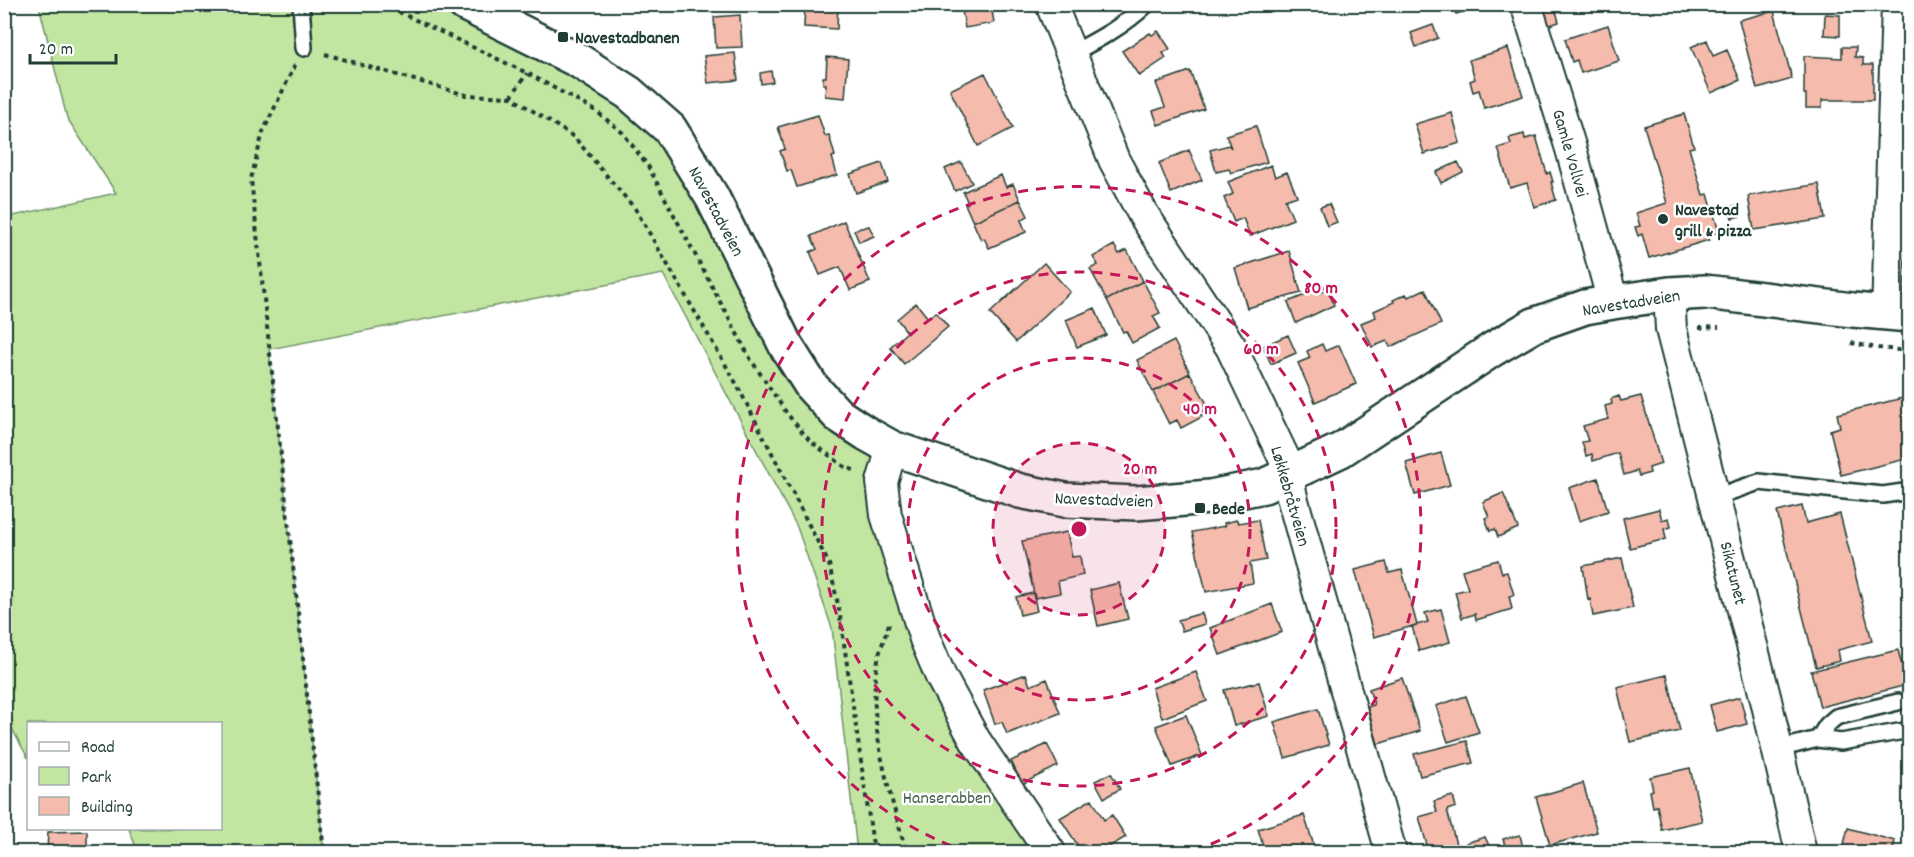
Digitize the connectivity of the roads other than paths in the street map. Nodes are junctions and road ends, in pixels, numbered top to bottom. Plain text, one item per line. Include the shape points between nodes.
1 (301, 4) edge
2 (465, 4) edge
3 (1051, 4) edge
4 (1148, 4) edge
5 (1526, 4) edge
6 (1897, 4) edge
7 (304, 48) road end
8 (1071, 54) junction
9 (1900, 174) edge
10 (1669, 294) junction
11 (1612, 302) junction
12 (1898, 314) edge
13 (892, 448) junction
14 (1287, 476) junction
15 (1910, 490) edge
16 (1715, 497) junction
17 (1898, 702) dead end
18 (1910, 730) edge
19 (1818, 739) junction
20 (1778, 749) junction
21 (1050, 852) edge
22 (1390, 852) edge
23 (1801, 852) edge

1 - 7 lane
2 - 13 street, Navestadveien via 579,61 629,93 670,129 712,197 786,346 812,387 838,415
3 - 8 street, Løkkebråtveien
4 - 8 lane via 1109,34
5 - 11 street, Gamle Vollvei via 1571,149
6 - 9 street
8 - 14 street, Løkkebråtveien via 1114,160 1143,214 1231,347 1284,458
9 - 12 street
10 - 11 street, Navestadveien
10 - 12 street, Navestadveien via 1705,292
10 - 16 street, Sikatunet via 1671,329
11 - 14 street, Navestadveien via 1534,325 1341,450
13 - 14 street, Navestadveien via 1020,491 1065,500 1136,503 1210,497 1264,486
13 - 21 street via 882,482 886,515 925,639 975,740
14 - 22 street, Løkkebråtveien
15 - 16 lane via 1883,495 1759,482
16 - 20 street, Sikatunet
17 - 19 lane via 1836,717
18 - 19 lane via 1841,742
19 - 20 lane
20 - 23 street, Sikatunet

